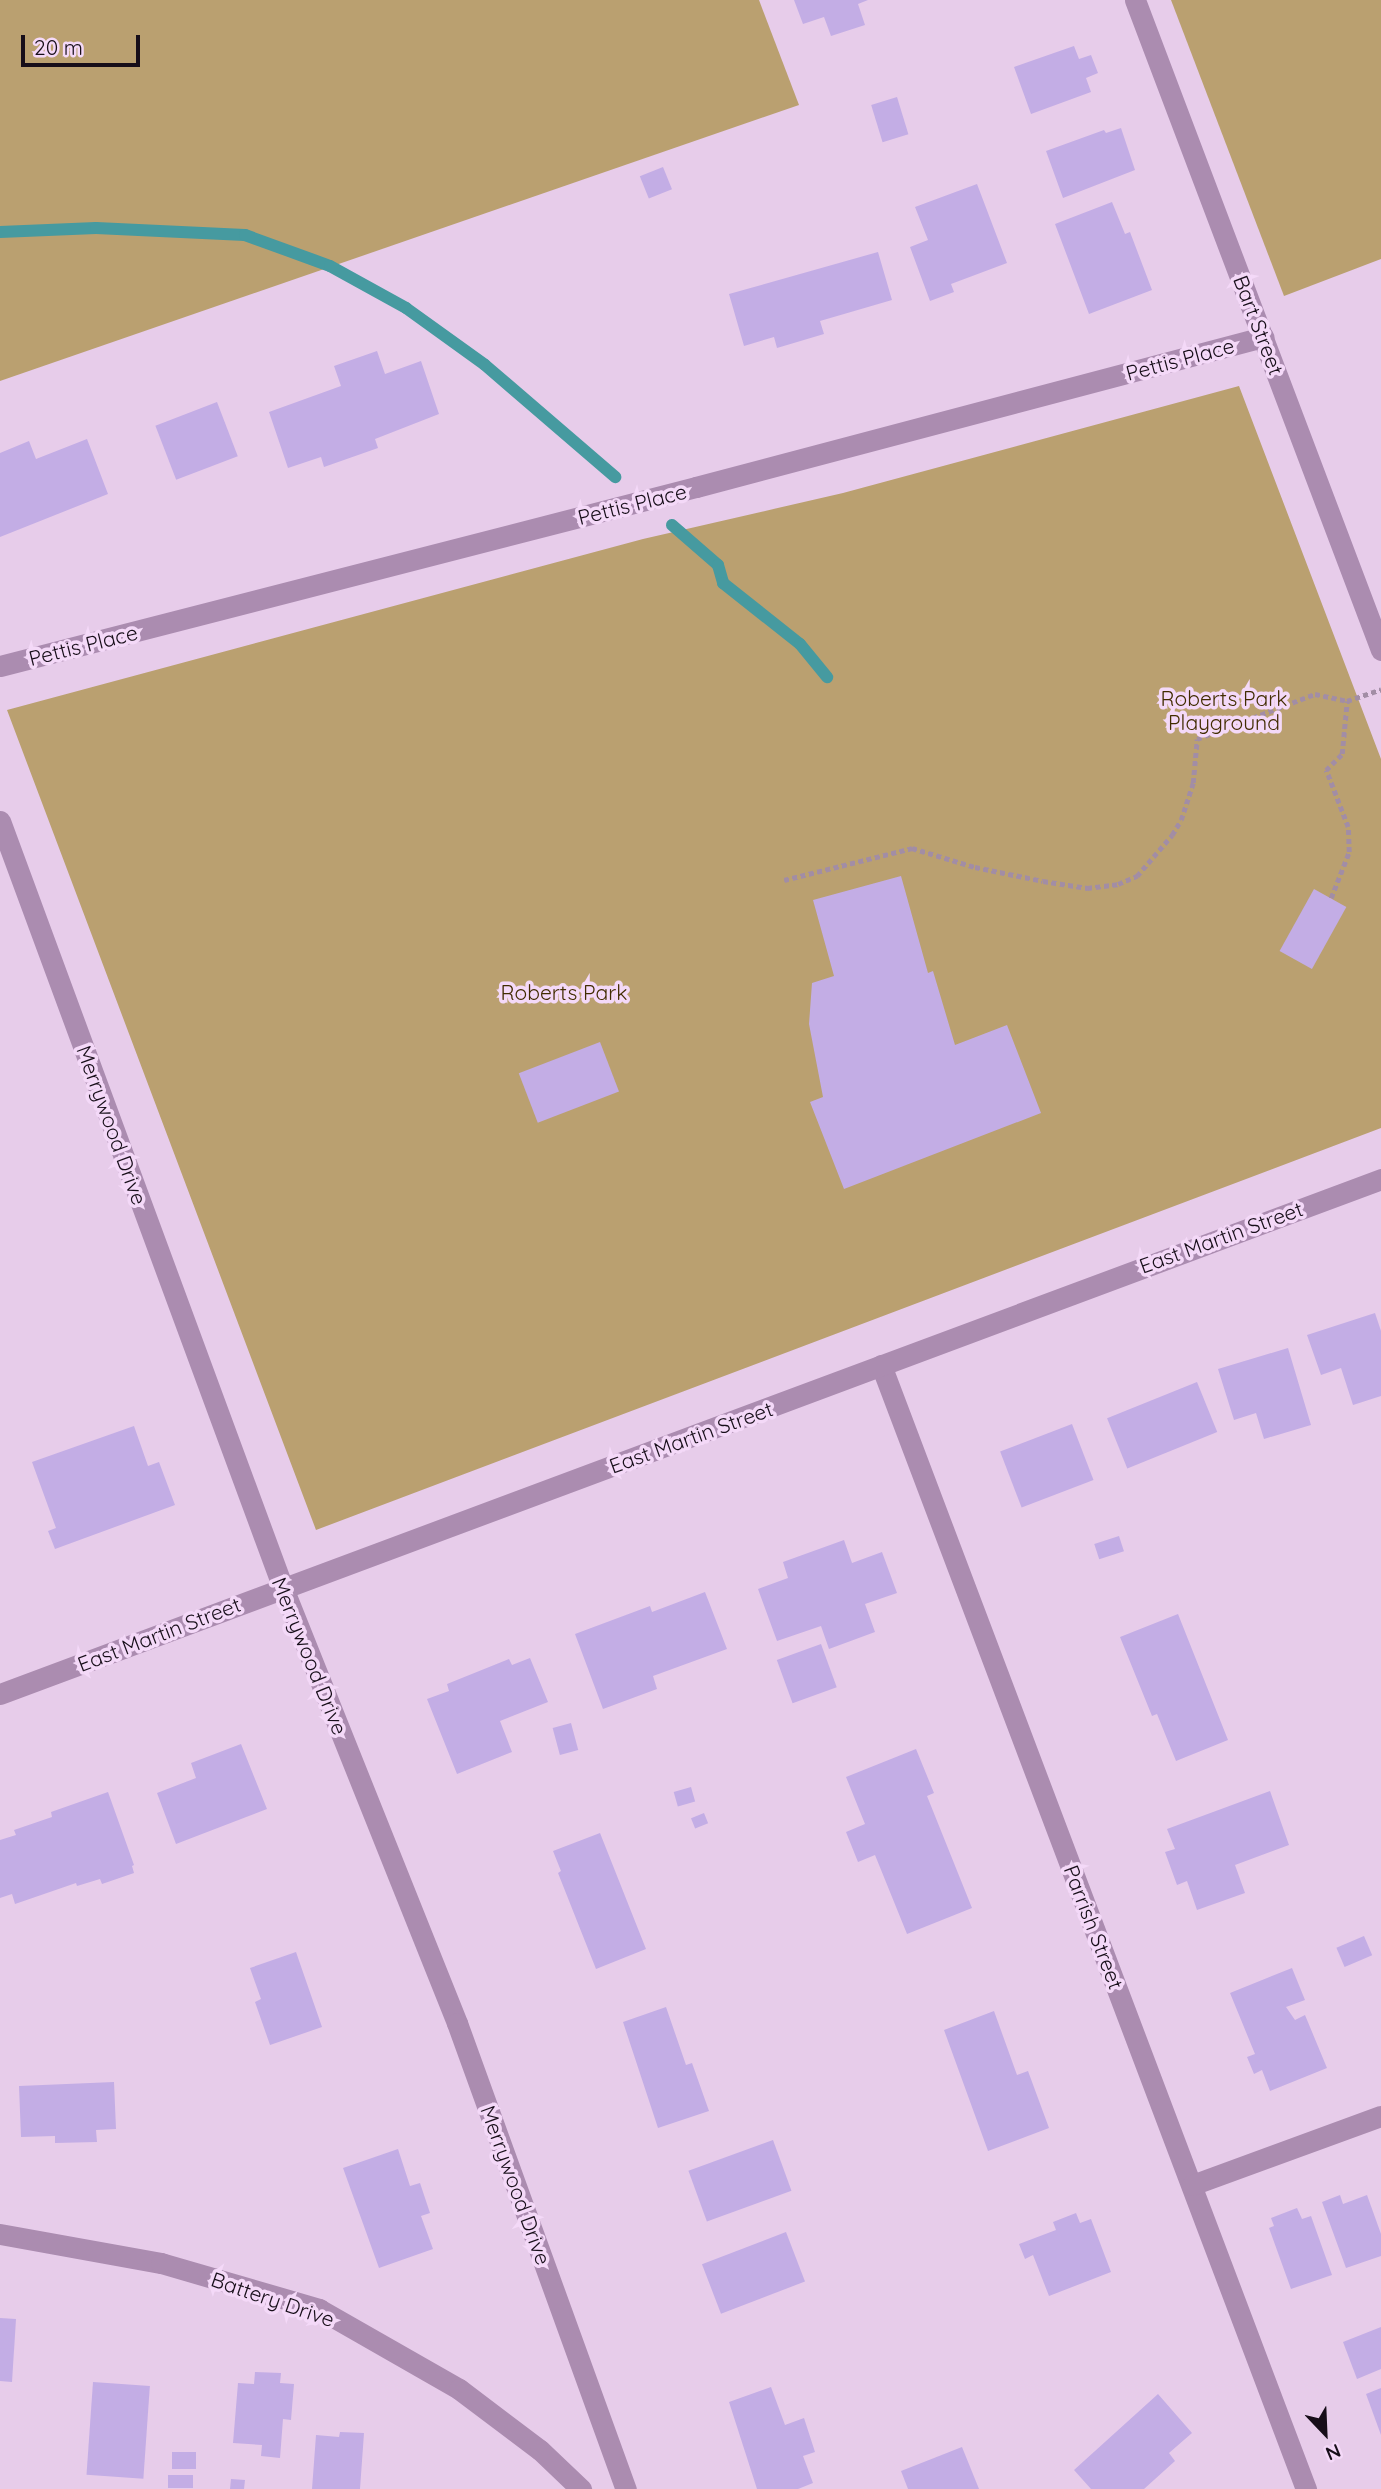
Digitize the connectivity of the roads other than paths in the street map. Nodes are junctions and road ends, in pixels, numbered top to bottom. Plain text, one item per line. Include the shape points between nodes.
1 (1135, 0) edge
2 (1263, 337) junction
3 (1379, 640) edge
4 (0, 666) edge
5 (0, 821) edge
6 (1381, 1179) edge
7 (881, 1365) junction
8 (283, 1588) junction
9 (0, 1694) edge
10 (1381, 2116) edge
11 (1192, 2185) junction
12 (0, 2234) edge
13 (581, 2489) edge
14 (626, 2489) edge
15 (1306, 2489) edge

1 - 2 street, Bart Street
2 - 3 street, Bart Street
2 - 4 street, Pettis Place
5 - 8 street, Merrywood Drive
6 - 7 street, East Martin Street
7 - 8 street, East Martin Street
7 - 11 street, Parrish Street
8 - 9 street, East Martin Street
8 - 14 street, Merrywood Drive via 457,2022
10 - 11 street
11 - 15 street, Parrish Street
12 - 13 street, Battery Drive via 161,2263 319,2309 459,2389 540,2450

